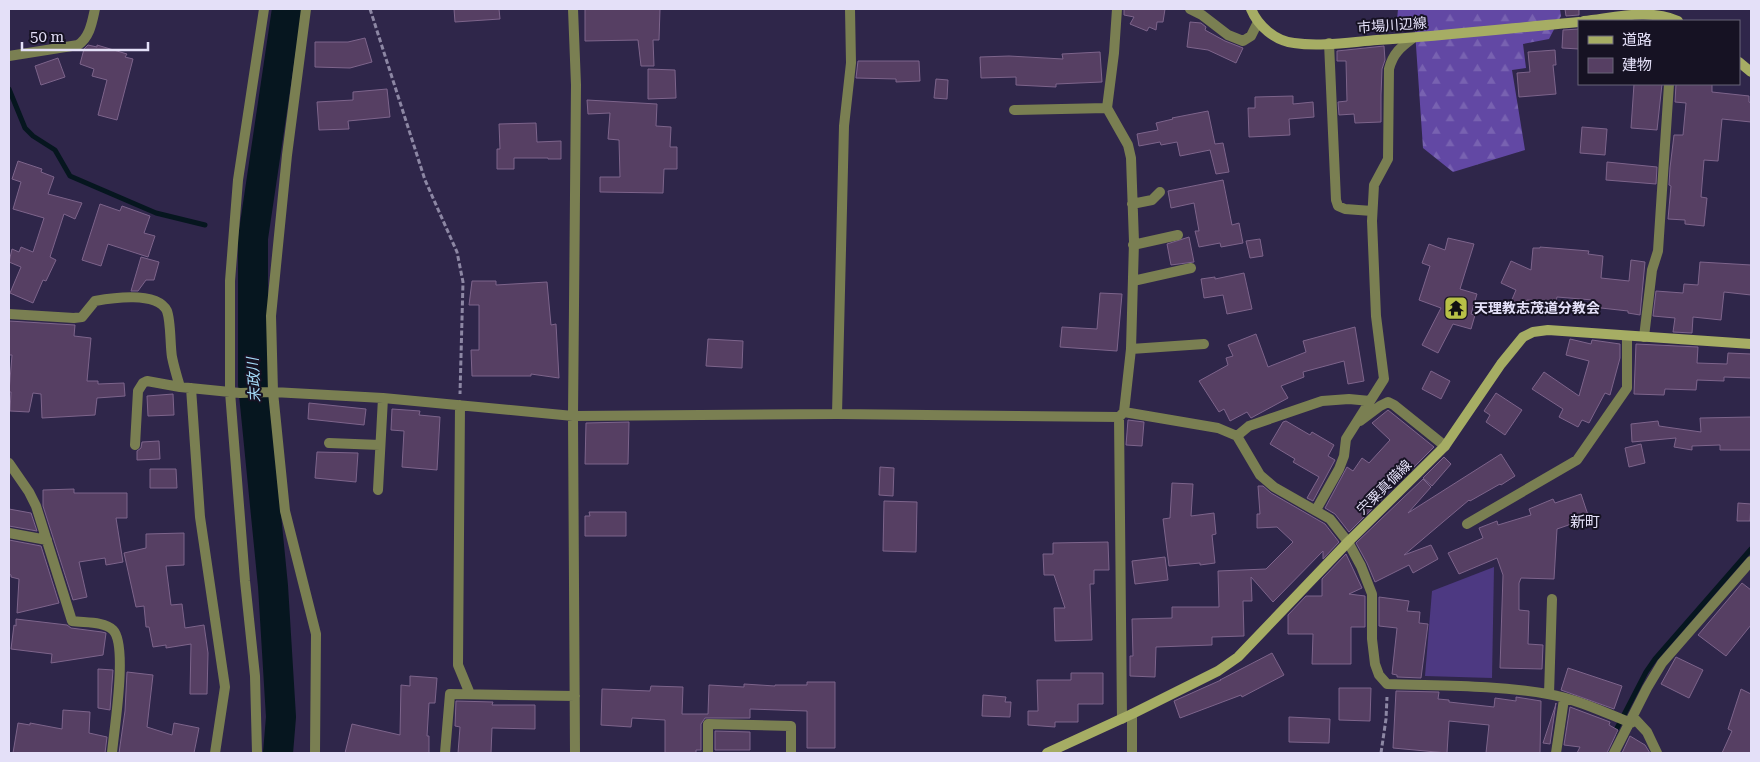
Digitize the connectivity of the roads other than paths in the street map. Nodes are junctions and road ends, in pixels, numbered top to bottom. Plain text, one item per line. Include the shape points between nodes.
1 (96, 9) edge
2 (264, 9) edge
3 (306, 9) edge
4 (573, 9) edge
5 (850, 9) edge
6 (1117, 9) edge
7 (1190, 9) edge
8 (1251, 9) edge
9 (1672, 18) edge
10 (1594, 20) edge
11 (1258, 22) junction
12 (1578, 22) edge
13 (1413, 38) junction
14 (1329, 43) junction
15 (9, 56) edge
16 (1740, 63) edge
17 (1751, 67) edge
18 (1751, 71) edge
19 (1669, 85) edge
20 (1107, 108) junction
21 (1014, 110) dead end
22 (1160, 192) dead end
23 (1132, 204) junction
24 (1372, 212) junction
25 (1178, 235) dead end
26 (1133, 245) junction
27 (1191, 268) dead end
28 (1133, 281) junction
29 (9, 314) edge
30 (1627, 336) junction
31 (1644, 338) junction
32 (1204, 344) dead end
33 (1751, 344) edge
34 (1131, 349) junction
35 (180, 387) junction
36 (190, 388) junction
37 (235, 392) junction
38 (270, 392) junction
39 (383, 398) junction
40 (1370, 401) junction
41 (460, 405) junction
42 (837, 414) junction
43 (1121, 415) junction
44 (573, 416) junction
45 (1353, 427) junction
46 (1236, 436) junction
47 (329, 443) dead end
48 (134, 446) dead end
49 (380, 446) junction
50 (1445, 446) junction
51 (9, 463) edge
52 (378, 490) dead end
53 (1316, 510) junction
54 (1467, 524) dead end
55 (9, 533) edge
56 (46, 540) junction
57 (1348, 542) junction
58 (1751, 561) edge
59 (1552, 599) dead end
60 (470, 694) junction
61 (1549, 694) junction
62 (575, 696) junction
63 (1564, 699) junction
64 (1132, 714) junction
65 (1122, 719) junction
66 (1626, 719) junction
67 (112, 753) edge
68 (215, 753) edge
69 (257, 753) edge
70 (315, 753) edge
71 (445, 753) edge
72 (575, 753) edge
73 (708, 753) edge
74 (791, 753) edge
75 (1047, 753) edge
76 (1132, 753) edge
77 (1556, 753) edge
78 (1614, 753) edge
79 (1657, 753) edge

1 - 15 street via 90,30 78,45
2 - 37 street via 238,180 230,280
3 - 38 street via 271,316
4 - 44 street via 576,95
5 - 42 street via 851,63 844,126
6 - 20 street
7 - 11 street via 1228,35 1243,41 1251,36
8 - 11 main road, 市場川辺線
9 - 10 main road via 1644,15
11 - 14 main road, 市場川辺線 via 1271,35 1292,43
12 - 13 main road, 市場川辺線
13 - 14 main road, 市場川辺線
13 - 24 street via 1398,50 1390,64 1388,159 1374,185
14 - 24 street via 1336,200 1338,206 1345,209
16 - 18 main road
17 - 18 street
19 - 31 street via 1658,251 1652,270
20 - 21 street
20 - 23 street via 1128,145
22 - 23 street via 1152,200
23 - 26 street
24 - 40 street via 1376,316 1384,378
25 - 26 street
26 - 28 street
27 - 28 street
28 - 34 street
29 - 35 street via 74,318 82,317 95,301 148,298 156,301 166,310 172,358
30 - 31 main road, 宍粟真備線
30 - 50 main road, 宍粟真備線 via 1548,330 1523,337
30 - 54 street via 1627,388 1577,460
31 - 33 main road, 宍粟真備線
32 - 34 street
34 - 43 street
35 - 36 street
35 - 48 street via 147,382 140,386
36 - 37 street
36 - 68 street via 200,516 225,687
37 - 38 street
37 - 69 street via 245,581 255,676
38 - 39 street
38 - 70 street via 285,511 316,634
39 - 41 street
39 - 49 street
40 - 45 street
40 - 46 street via 1322,401 1250,426
41 - 44 street
41 - 60 street via 458,666
42 - 43 street
42 - 44 street
43 - 46 street via 1218,428
43 - 65 street
44 - 62 street
45 - 50 street via 1388,402
45 - 53 street via 1346,439 1339,469
46 - 53 street via 1260,475 1274,487
47 - 49 street
49 - 52 street
50 - 57 main road, 宍粟真備線
51 - 56 street via 32,499
53 - 57 street via 1330,518
55 - 56 street
56 - 67 street via 72,621 105,625 118,639 119,677
57 - 61 street via 1372,594 1375,664 1387,684
57 - 64 main road, 宍粟真備線 via 1238,657 1218,671
58 - 66 street via 1662,663
59 - 61 street
60 - 62 street
60 - 71 street via 450,694
61 - 63 street
62 - 72 street
63 - 66 street
63 - 77 street
64 - 65 main road, 宍粟真備線
64 - 76 street
65 - 75 main road, 宍粟真備線
66 - 78 street
66 - 79 street via 1647,732
73 - 74 street via 708,724 791,726

